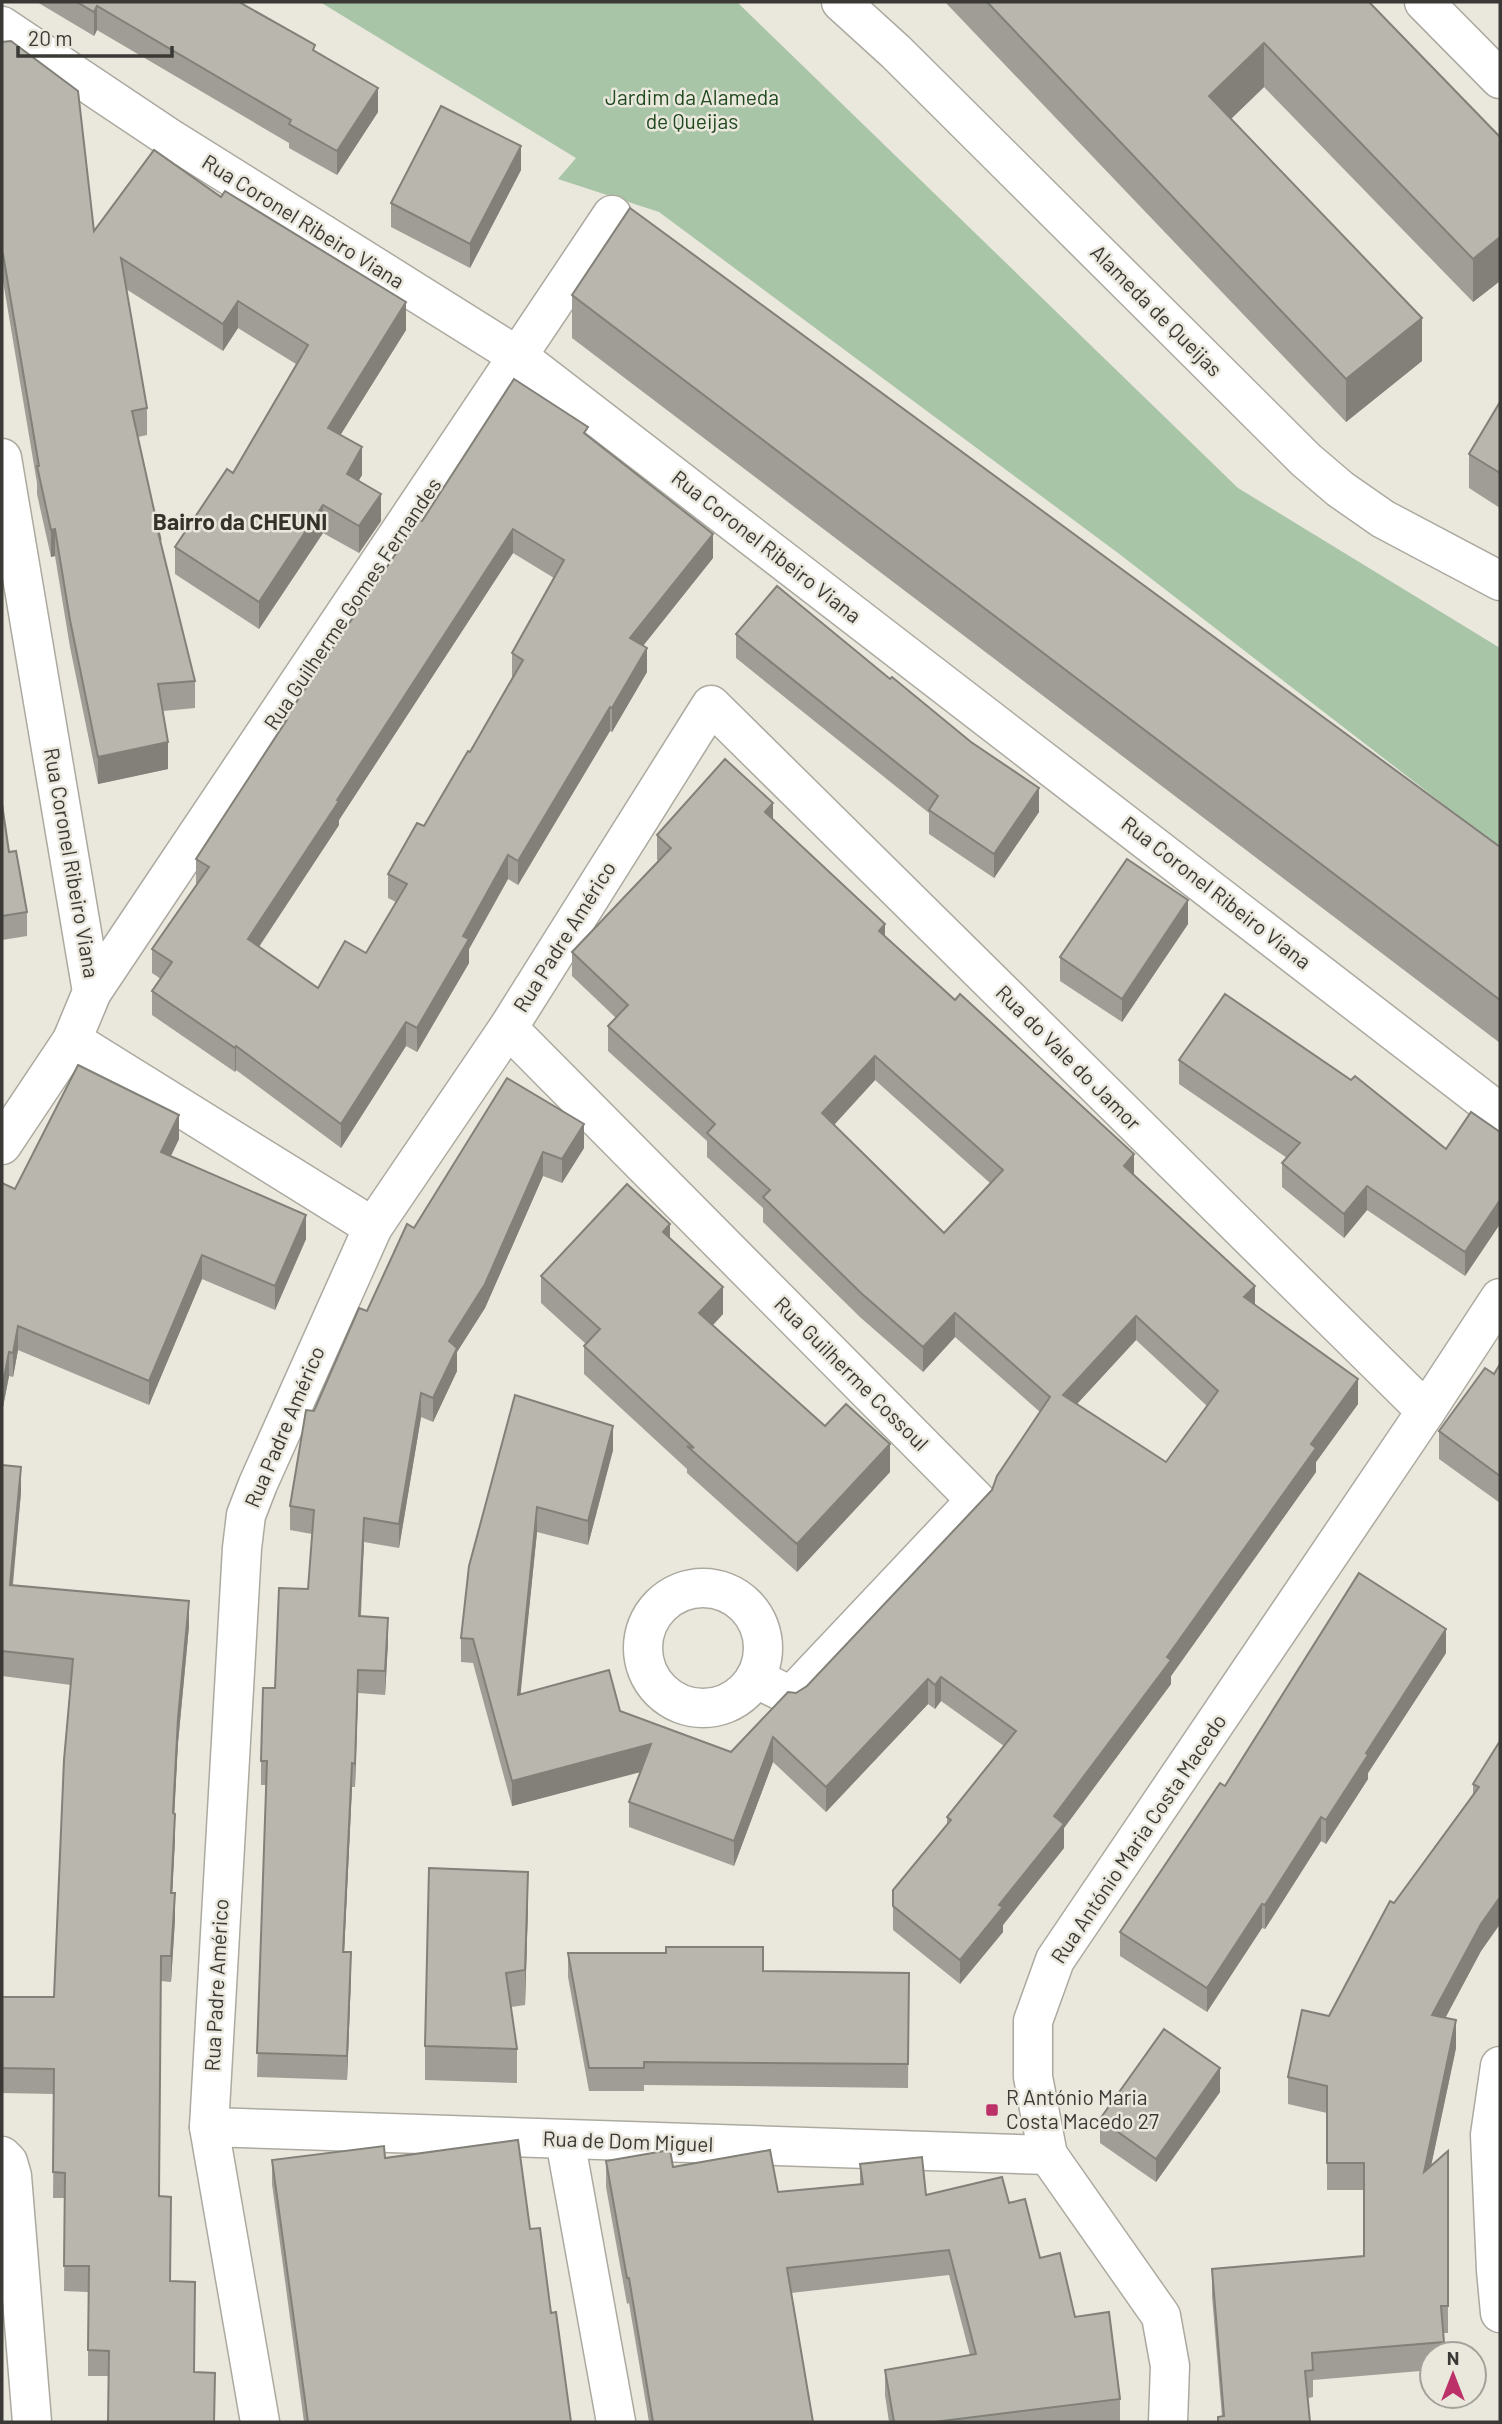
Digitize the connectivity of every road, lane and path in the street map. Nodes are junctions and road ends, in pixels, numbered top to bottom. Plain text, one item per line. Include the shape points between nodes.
1 (841, 2) edge
2 (1423, 2) edge
3 (2, 26) edge
4 (1500, 79) edge
5 (612, 215) dead end
6 (519, 357) junction
7 (2, 457) edge
8 (1500, 581) edge
9 (711, 705) joint
10 (92, 992) junction
11 (508, 1028) junction
12 (72, 1040) junction
13 (1500, 1113) edge
14 (2, 1145) edge
15 (373, 1227) junction
16 (1500, 1297) edge
17 (1426, 1411) junction
18 (755, 1678) dead end
19 (1500, 2066) edge
20 (209, 2127) junction
21 (565, 2140) junction
22 (1048, 2155) junction
23 (2, 2157) edge
24 (1498, 2270) edge
25 (1500, 2313) edge
26 (32, 2422) edge
27 (260, 2422) edge
28 (616, 2422) edge
29 (1168, 2422) edge

1 - 8 street, Alameda de Queijas via 1306,460 1383,519
2 - 4 street
3 - 6 street, Rua Coronel Ribeiro Viana via 168,137
5 - 6 street, Rua Guilherme Gomes Fernandes
6 - 10 street, Rua Guilherme Gomes Fernandes
6 - 13 street, Rua Coronel Ribeiro Viana
7 - 10 street, Rua Coronel Ribeiro Viana
9 - 11 street, Rua Padre Américo
9 - 17 street, Rua do Vale do Jamor
10 - 12 street, Rua Coronel Ribeiro Viana
11 - 15 street, Rua Padre Américo
11 - 18 street, Rua Guilherme Cossoul via 976,1500 791,1696
12 - 14 street, Rua Coronel Ribeiro Viana
12 - 15 street
15 - 20 street, Rua Padre Américo via 246,1515
16 - 17 street, Rua António Maria Costa Macedo
17 - 22 street, Rua António Maria Costa Macedo via 1055,1960 1033,2021 1033,2077
19 - 24 street via 1489,2135
20 - 21 street, Rua de Dom Miguel
20 - 27 street, Rua Padre Américo
21 - 22 street, Rua de Dom Miguel
21 - 28 street
22 - 29 street, Rua António Maria Costa Macedo via 1161,2316 1170,2366
23 - 26 street via 12,2176
24 - 25 street

